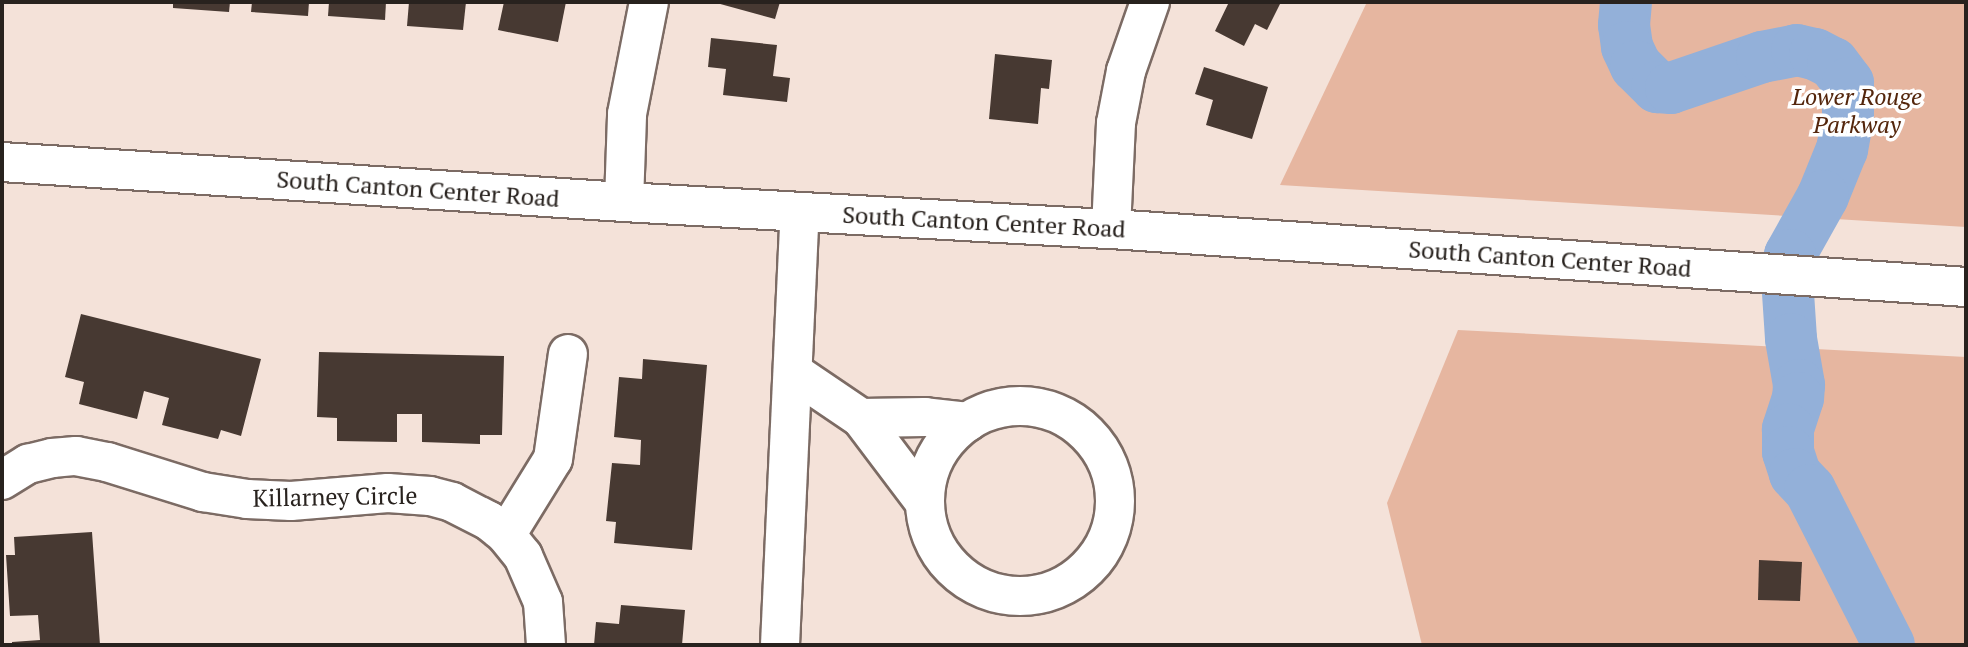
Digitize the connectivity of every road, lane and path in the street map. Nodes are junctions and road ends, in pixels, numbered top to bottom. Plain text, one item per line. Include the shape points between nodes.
1 (649, 2) edge
2 (1150, 2) edge
3 (2, 162) edge
4 (624, 202) junction
5 (800, 212) junction
6 (1111, 229) junction
7 (1966, 287) edge
8 (568, 354) dead end
9 (793, 372) junction
10 (862, 418) junction
11 (968, 422) junction
12 (2, 480) edge
13 (925, 503) junction
14 (506, 535) junction
15 (546, 645) edge
16 (779, 645) edge

1 - 4 main road via 627,114
2 - 6 main road via 1126,71 1116,123
3 - 4 main road, South Canton Center Road
4 - 5 main road, South Canton Center Road
5 - 6 main road, South Canton Center Road
5 - 9 main road
6 - 7 main road, South Canton Center Road
8 - 14 main road via 553,459
9 - 10 main road
9 - 16 main road
10 - 11 main road
10 - 13 main road
11 - 13 main road via 945,443 930,471
11 - 13 main road via 996,409 1027,406 1057,413 1083,429 1102,453 1114,482 1115,513 1107,542 1088,568 1063,587 1033,596 1000,595 971,583 947,562 931,534
12 - 14 main road, Killarney Circle via 28,464 76,456 203,492 247,499 291,501 388,493 430,496 472,510
14 - 15 main road, Killarney Circle via 534,576 543,602

